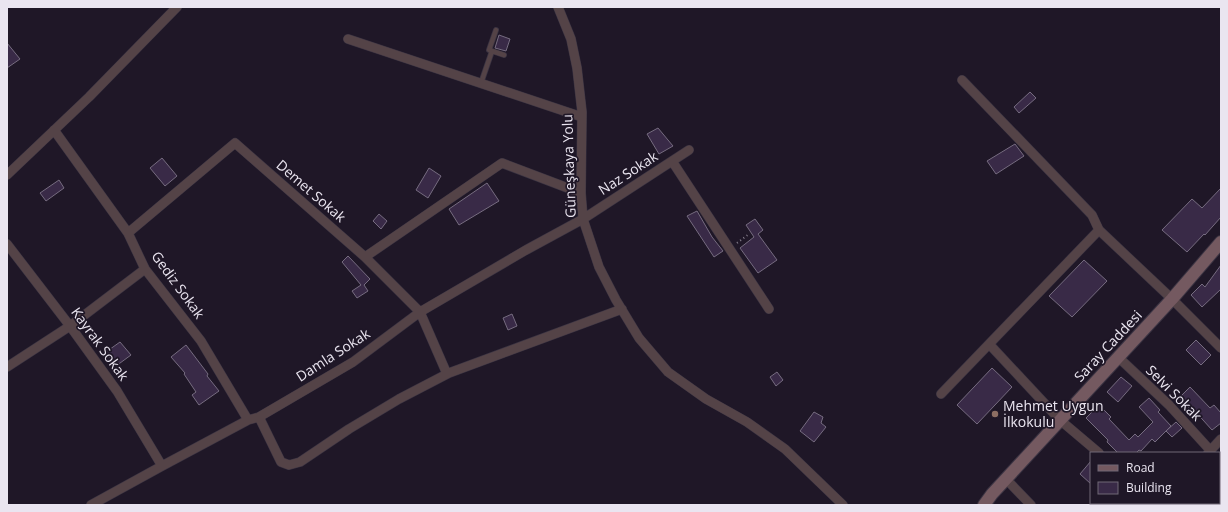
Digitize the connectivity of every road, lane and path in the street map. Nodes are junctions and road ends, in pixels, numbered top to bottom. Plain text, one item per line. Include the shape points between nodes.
1 (177, 7) edge
2 (558, 7) edge
3 (496, 30) dead end
4 (348, 39) dead end
5 (492, 51) junction
6 (504, 55) dead end
7 (962, 80) dead end
8 (481, 83) junction
9 (582, 117) junction
10 (54, 130) junction
11 (689, 150) dead end
12 (672, 161) junction
13 (7, 175) edge
14 (581, 193) junction
15 (584, 219) junction
16 (1098, 230) junction
17 (128, 233) junction
18 (749, 234) dead end
19 (1221, 243) edge
20 (7, 244) edge
21 (730, 249) junction
22 (365, 257) junction
23 (145, 268) junction
24 (1172, 299) junction
25 (622, 309) junction
26 (769, 309) dead end
27 (420, 312) junction
28 (70, 326) junction
29 (990, 345) junction
30 (1221, 348) edge
31 (1118, 357) junction
32 (7, 367) edge
33 (447, 374) junction
34 (941, 394) dead end
35 (259, 417) junction
36 (248, 420) junction
37 (1060, 420) junction
38 (1221, 439) edge
39 (1209, 451) edge
40 (1098, 452) edge
41 (162, 466) junction
42 (1006, 479) junction
43 (91, 505) edge
44 (843, 505) edge
45 (984, 505) edge
46 (1031, 505) edge

1 - 10 street
2 - 9 street, Güneşkaya Yolu via 571,39
3 - 5 lane via 489,50
4 - 8 street
5 - 6 lane
5 - 8 lane
7 - 16 street via 1092,215
8 - 9 street
9 - 14 street, Güneşkaya Yolu
10 - 13 street
10 - 17 street, Gediz Sokak
11 - 12 street, Naz Sokak
12 - 15 street, Naz Sokak
12 - 21 street
14 - 15 street, Güneşkaya Yolu
14 - 22 street via 502,163
15 - 25 street, Güneşkaya Yolu via 599,267
15 - 27 street, Damla Sokak
16 - 24 street
16 - 29 street
17 - 22 street, Demet Sokak via 235,143
17 - 23 street, Gediz Sokak
18 - 21 path
19 - 24 street, Saray Caddesi
20 - 28 street, Kayrak Sokak
21 - 26 street
22 - 27 street, Demet Sokak
23 - 28 street
23 - 36 street, Gediz Sokak via 201,341
24 - 30 street
24 - 31 street, Saray Caddesi
25 - 33 street
25 - 44 street, Güneşkaya Yolu via 639,338 668,372 706,399 748,422 785,449
27 - 33 street, Demet Sokak
27 - 35 street, Damla Sokak via 353,362
28 - 32 street
28 - 41 street, Kayrak Sokak via 117,391
29 - 34 street
29 - 37 street
31 - 37 street, Saray Caddesi
31 - 39 street, Selvi Sokak via 1169,405
33 - 35 street via 399,399 300,462 289,465 281,462
35 - 36 street, Damla Sokak
36 - 41 street, Damla Sokak
37 - 40 street
37 - 42 street, Saray Caddesi
38 - 39 street
41 - 43 street, Damla Sokak
42 - 45 street, Saray Caddesi
42 - 46 street

